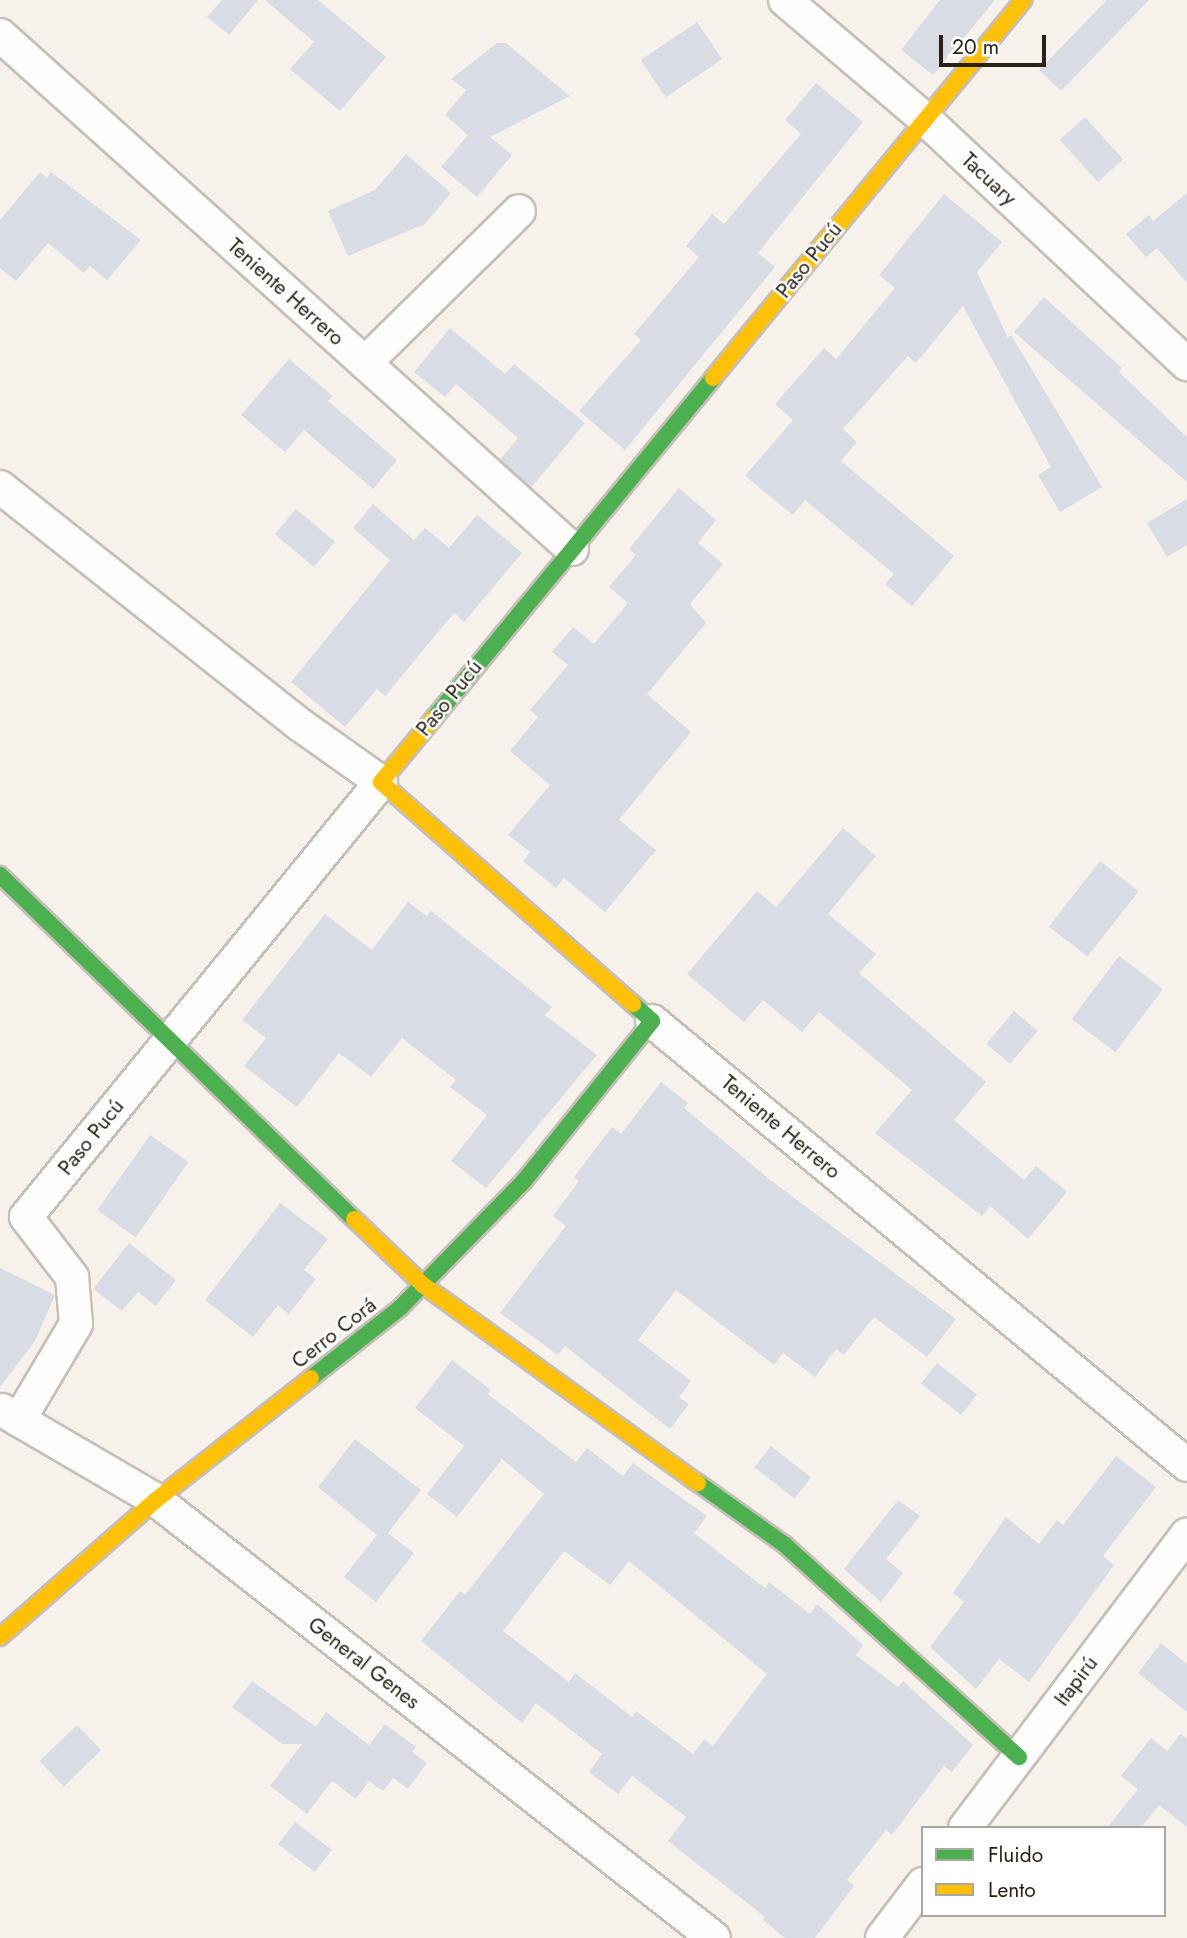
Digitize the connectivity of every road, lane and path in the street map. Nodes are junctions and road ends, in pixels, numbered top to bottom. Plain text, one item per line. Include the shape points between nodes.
1 (785, 0) edge
2 (1023, 0) edge
3 (0, 36) edge
4 (925, 119) junction
5 (519, 211) dead end
6 (365, 363) junction
7 (1187, 364) edge
8 (0, 487) edge
9 (572, 549) junction
10 (381, 782) junction
11 (0, 875) edge
12 (652, 1021) junction
13 (168, 1043) junction
14 (423, 1285) junction
15 (9, 1414) edge
16 (1187, 1465) edge
17 (156, 1500) junction
18 (1187, 1534) edge
19 (0, 1637) edge
20 (1019, 1757) junction
21 (967, 1826) edge
22 (921, 1887) edge
23 (714, 1938) edge
24 (882, 1938) edge

1 - 4 street, Tacuary
2 - 4 main road, Paso Pucú
3 - 6 street, Teniente Herrero
4 - 7 street, Tacuary
4 - 9 main road, Paso Pucú
5 - 6 street
6 - 9 street, Teniente Herrero
8 - 10 street via 299,724
9 - 10 main road, Paso Pucú
10 - 12 main road, Teniente Herrero
10 - 13 street, Paso Pucú
11 - 13 main road
12 - 14 main road, Cerro Corá via 524,1181
12 - 16 street, Teniente Herrero
13 - 14 main road
13 - 15 street, Paso Pucú via 26,1217 72,1277 76,1324
14 - 17 main road, Cerro Corá
14 - 20 main road via 785,1545
15 - 17 street, General Genes
17 - 19 main road, Cerro Corá
17 - 23 street, General Genes
18 - 20 street, Itapirú
20 - 21 street, Itapirú
22 - 24 street

